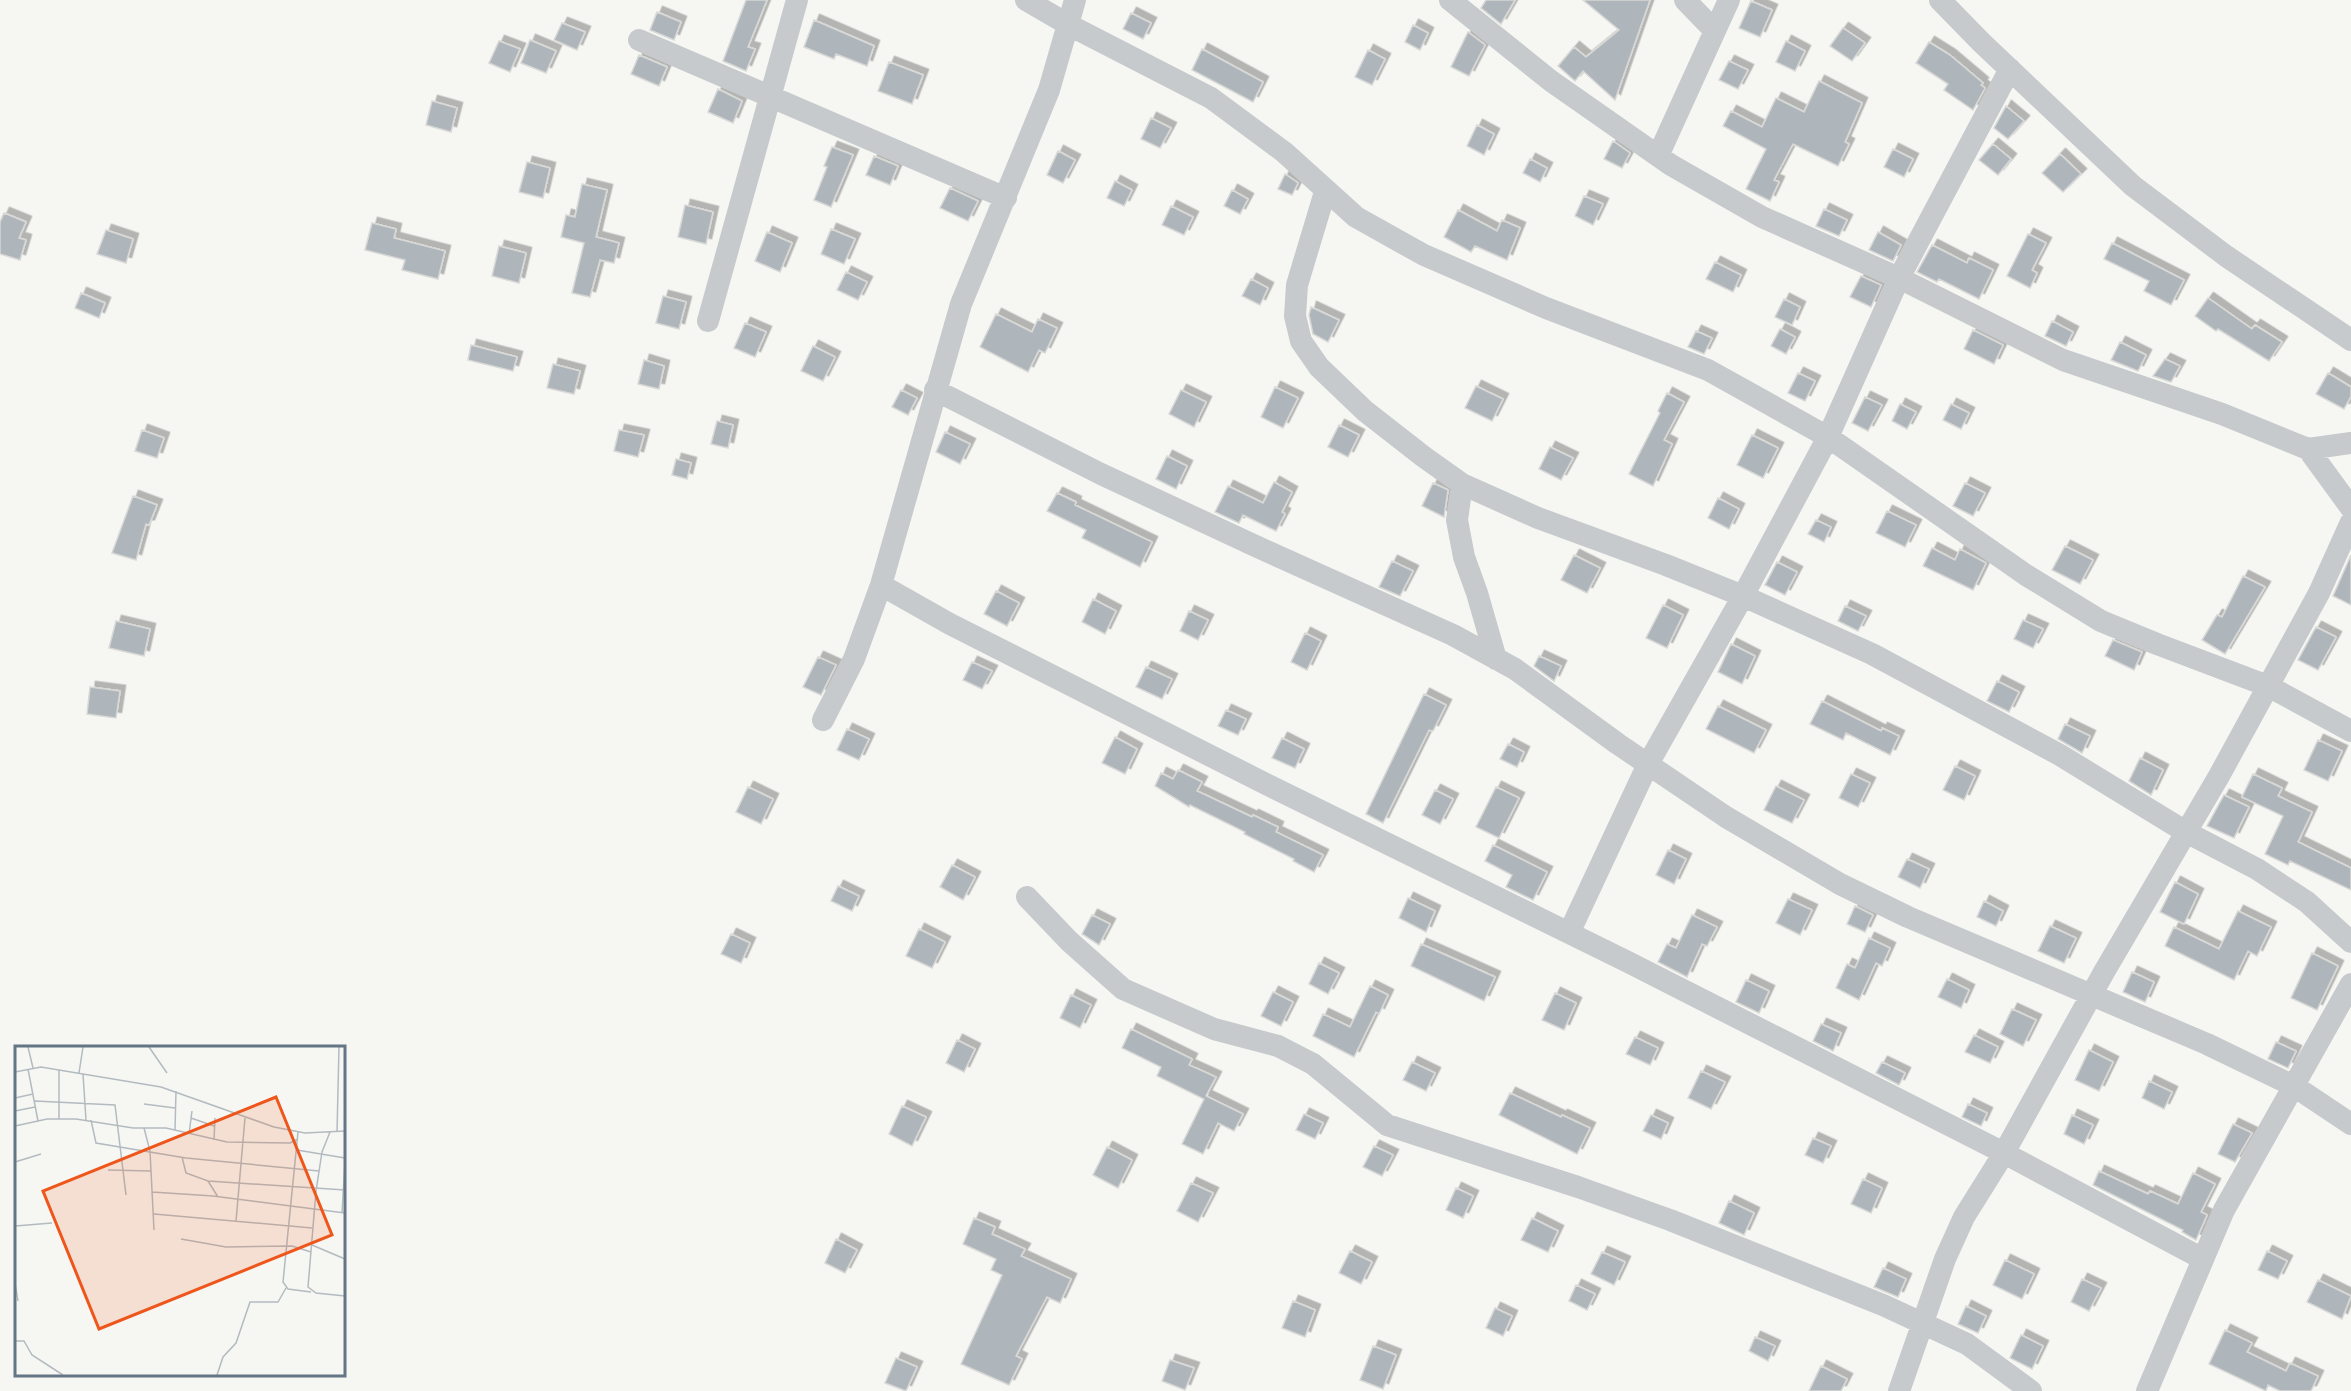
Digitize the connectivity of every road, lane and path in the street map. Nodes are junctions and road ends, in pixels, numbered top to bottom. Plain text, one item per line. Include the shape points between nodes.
1 (797, 0) edge
2 (1026, 0) edge
3 (1075, 0) edge
4 (1685, 0) edge
5 (1729, 0) edge
6 (1940, 0) edge
7 (1462, 4) edge
8 (1069, 25) junction
9 (1715, 31) junction
10 (639, 40) dead end
11 (2010, 69) junction
12 (770, 97) junction
13 (1658, 156) junction
14 (1326, 192) junction
15 (1006, 198) junction
16 (1899, 278) junction
17 (708, 321) dead end
18 (2351, 340) edge
19 (935, 390) junction
20 (1828, 437) junction
21 (2351, 443) edge
22 (2308, 449) junction
23 (1462, 484) junction
24 (2351, 508) edge
25 (2349, 530) edge
26 (881, 585) junction
27 (1743, 596) junction
28 (1496, 658) junction
29 (2268, 686) junction
30 (823, 720) dead end
31 (2351, 731) edge
32 (1648, 764) junction
33 (2186, 832) junction
34 (1027, 897) dead end
35 (1569, 933) junction
36 (2351, 942) edge
37 (2351, 984) edge
38 (2091, 996) junction
39 (2294, 1086) junction
40 (2351, 1124) edge
41 (2004, 1153) junction
42 (2203, 1259) junction
43 (1922, 1323) junction
44 (1899, 1391) edge
45 (2031, 1391) edge
46 (2147, 1391) edge

1 - 12 street
2 - 8 street
3 - 8 street
4 - 9 street
5 - 9 street
6 - 11 street
7 - 13 street via 1551,81
8 - 14 street via 1211,98 1284,152
8 - 15 street via 1049,90
9 - 13 street
10 - 12 street
11 - 16 street
11 - 18 street via 2133,186 2226,256
12 - 15 street
12 - 17 street
13 - 16 street via 1762,217
14 - 20 street via 1356,217 1424,255 1546,308 1708,370
14 - 23 street via 1297,285 1295,316 1302,341 1320,367 1365,411
15 - 19 street via 961,304
16 - 20 street
16 - 22 street via 2063,360 2222,414
19 - 26 street
19 - 28 street via 1101,474 1453,634
20 - 27 street
20 - 29 street via 2026,575 2101,621
21 - 22 street
22 - 24 street
23 - 27 street via 1538,518
23 - 28 street via 1457,520 1464,557
25 - 29 street
26 - 30 street via 854,659
26 - 35 street via 950,624
27 - 32 street
27 - 33 street via 1872,654 2060,755
28 - 32 street
29 - 31 street
29 - 33 street
32 - 35 street
32 - 38 street via 1726,817 1840,884
33 - 36 street via 2257,868 2307,902
33 - 38 street
34 - 43 street via 1123,989 1215,1029 1278,1046 1313,1064 1387,1125 1670,1220
35 - 41 street
37 - 39 street
38 - 39 street via 2207,1044
38 - 41 street
39 - 40 street
39 - 42 street via 2224,1210
41 - 42 street
41 - 43 street via 1964,1217
42 - 46 street
43 - 44 street
43 - 45 street via 1967,1344

